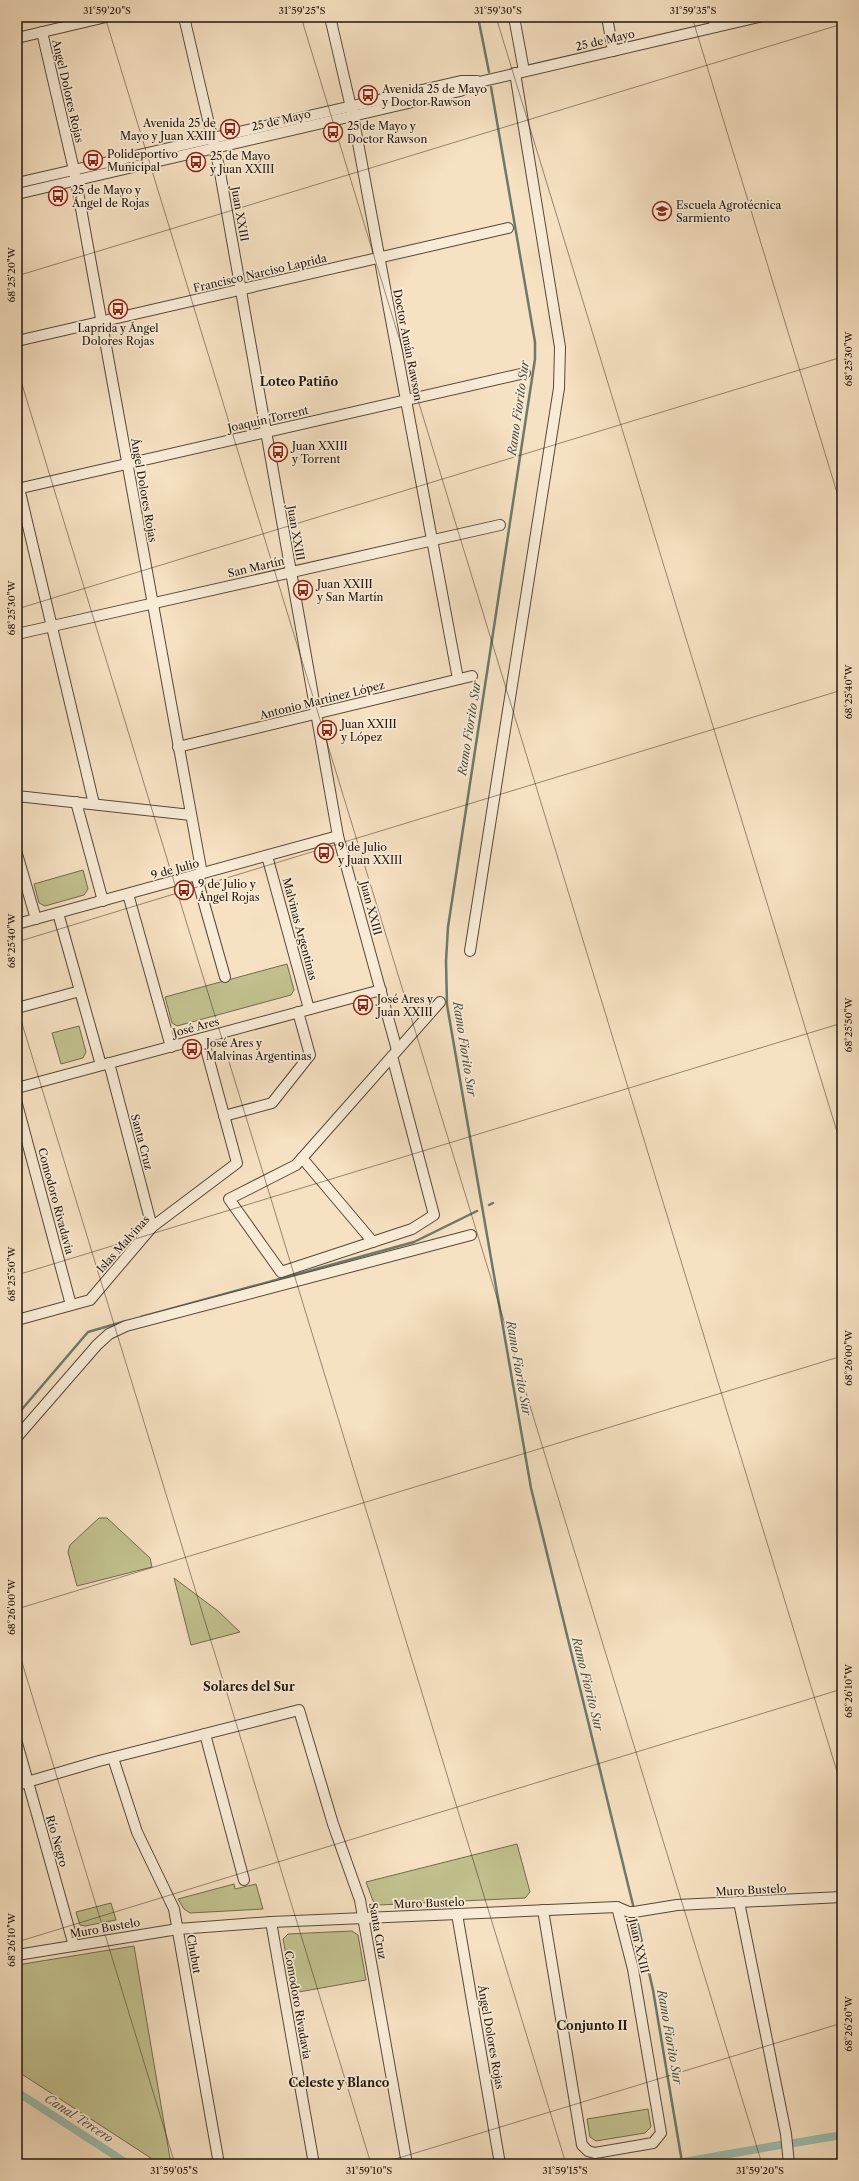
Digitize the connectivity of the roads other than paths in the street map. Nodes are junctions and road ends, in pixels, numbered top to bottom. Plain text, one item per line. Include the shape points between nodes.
1 (106, 17) edge
2 (184, 17) edge
3 (330, 17) edge
4 (514, 17) edge
5 (607, 17) edge
6 (759, 17) edge
7 (714, 22) edge
8 (42, 32) junction
9 (17, 38) edge
10 (613, 51) junction
11 (520, 72) junction
12 (352, 111) junction
13 (214, 143) junction
14 (74, 170) junction
15 (76, 180) junction
16 (17, 183) edge
17 (17, 194) edge
18 (508, 228) dead end
19 (379, 258) junction
20 (241, 291) junction
21 (101, 322) junction
22 (17, 341) edge
23 (525, 373) dead end
24 (406, 400) junction
25 (266, 432) junction
26 (127, 464) junction
27 (18, 488) edge
28 (500, 525) dead end
29 (432, 540) junction
30 (291, 572) junction
31 (152, 603) junction
32 (52, 626) junction
33 (17, 634) edge
34 (472, 676) dead end
35 (458, 679) junction
36 (316, 713) junction
37 (178, 747) junction
38 (17, 796) edge
39 (76, 802) junction
40 (94, 804) junction
41 (191, 815) junction
42 (338, 836) junction
43 (17, 854) edge
44 (267, 856) junction
45 (199, 874) junction
46 (128, 894) junction
47 (103, 901) junction
48 (58, 913) junction
49 (36, 919) junction
50 (17, 924) edge
51 (470, 951) dead end
52 (225, 977) dead end
53 (80, 990) junction
54 (380, 990) junction
55 (440, 1002) dead end
56 (17, 1008) edge
57 (309, 1009) junction
58 (298, 1012) junction
59 (203, 1038) junction
60 (171, 1046) junction
61 (395, 1053) junction
62 (105, 1064) junction
63 (17, 1088) edge
64 (17, 1104) edge
65 (224, 1116) junction
66 (302, 1158) junction
67 (152, 1227) junction
68 (470, 1235) dead end
69 (374, 1242) junction
70 (71, 1305) junction
71 (17, 1320) edge
72 (17, 1437) edge
73 (205, 1734) junction
74 (17, 1743) edge
75 (113, 1758) junction
76 (28, 1782) junction
77 (17, 1785) edge
78 (244, 1880) dead end
79 (842, 1897) edge
80 (739, 1902) junction
81 (617, 1907) junction
82 (543, 1910) junction
83 (457, 1914) junction
84 (364, 1918) junction
85 (271, 1922) junction
86 (178, 1929) junction
87 (74, 1946) junction
88 (17, 1955) edge
89 (219, 2164) edge
90 (314, 2164) edge
91 (407, 2164) edge
92 (500, 2164) edge
93 (789, 2164) edge

1 - 8 street
2 - 13 street, Juan XXIII
3 - 12 street, Doctor Amán Rawson
4 - 11 street
5 - 10 street
6 - 7 street, 25 de Mayo
7 - 10 street, 25 de Mayo
8 - 9 street
8 - 14 street, Angel Dolores Rojas
10 - 11 street, 25 de Mayo
11 - 12 street, 25 de Mayo via 479,82 460,91
11 - 51 street via 560,347 559,388
12 - 13 street, 25 de Mayo
12 - 19 street, Doctor Amán Rawson
13 - 14 street, 25 de Mayo
13 - 15 street, 25 de Mayo
13 - 20 street, Juan XXIII
14 - 15 street, Angel Dolores Rojas
14 - 16 street, 25 de Mayo
15 - 17 street, 25 de Mayo
15 - 21 street, Ángel Dolores Rojas
18 - 19 street, Francisco Narciso Laprida
19 - 20 street, Francisco Narciso Laprida
19 - 24 street, Doctor Amán Rawson
20 - 21 street, Francisco Narciso Laprida
20 - 25 street, Juan XXIII
21 - 22 street, Francisco Narciso Laprida
21 - 26 street, Ángel Dolores Rojas
23 - 24 street, Joaquín Torrent
24 - 25 street, Joaquín Torrent
24 - 29 street, Doctor Amán Rawson
25 - 26 street, Joaquín Torrent
25 - 30 street, Juan XXIII
26 - 27 street, Joaquín Torrent
26 - 31 street, Ángel Dolores Rojas
27 - 32 street
28 - 29 street, San Martín
29 - 30 street, San Martín
29 - 35 street, Doctor Amán Rawson
30 - 31 street, San Martín
30 - 36 street, Juan XXIII
31 - 32 street, San Martín
31 - 37 street, Ángel Dolores Rojas
32 - 33 street, San Martín
32 - 40 street
34 - 35 street, Antonio Martínez López
35 - 36 street, Antonio Martínez López
36 - 37 street, Antonio Martínez López
36 - 42 street, Juan XXIII
37 - 41 street, Ángel Dolores Rojas
38 - 39 street
39 - 40 street
39 - 47 street
40 - 41 street
41 - 45 street
42 - 44 street, 9 de Julio
42 - 54 street, Juan XXIII
43 - 49 street
44 - 45 street, 9 de Julio
44 - 57 street, Malvinas Argentinas
45 - 46 street, 9 de Julio
45 - 52 street
46 - 47 street, 9 de Julio
46 - 60 street
47 - 48 street, 9 de Julio
48 - 49 street, 9 de Julio
48 - 53 street, Santa Cruz
49 - 50 street, 9 de Julio
53 - 56 street
53 - 62 street, Santa Cruz
54 - 57 street, José Ares
54 - 61 street, Juan XXIII
55 - 61 street
57 - 58 street, José Ares
58 - 59 street, José Ares
58 - 65 street via 310,1055 272,1103
59 - 60 street, José Ares
59 - 65 street
60 - 62 street, José Ares
61 - 66 street
61 - 69 street, Juan XXIII via 434,1215 412,1229
62 - 63 street, José Ares
62 - 67 street, Santa Cruz
64 - 70 street, Comodoro Rivadavia
65 - 67 street, Islas Malvinas via 237,1163
66 - 69 street
66 - 69 street via 296,1165 229,1199 281,1272
67 - 70 street, Islas Malvinas via 90,1300
68 - 72 street via 126,1326 109,1334 97,1345
70 - 71 street, Islas Malvinas
73 - 75 street
73 - 78 street
73 - 84 street, Santa Cruz via 299,1710
74 - 76 street, Río Negro
75 - 76 street
75 - 86 street, Chubut via 137,1832 174,1909
76 - 77 street
76 - 87 street, Río Negro
79 - 80 street, Muro Bustelo
80 - 81 street, Muro Bustelo via 677,1905 634,1912
80 - 93 street via 786,2134
81 - 82 street, Muro Bustelo
81 - 82 street, Juan XXIII via 632,1970 661,2133 653,2143 594,2153 582,2145
82 - 83 street, Muro Bustelo
83 - 84 street, Muro Bustelo
83 - 92 street, Ángel Dolores Rojas
84 - 85 street, Muro Bustelo
84 - 91 street, Santa Cruz
85 - 86 street, Muro Bustelo
85 - 90 street, Comodoro Rivadavia
86 - 87 street, Muro Bustelo
86 - 89 street, Chubut
87 - 88 street, Muro Bustelo

